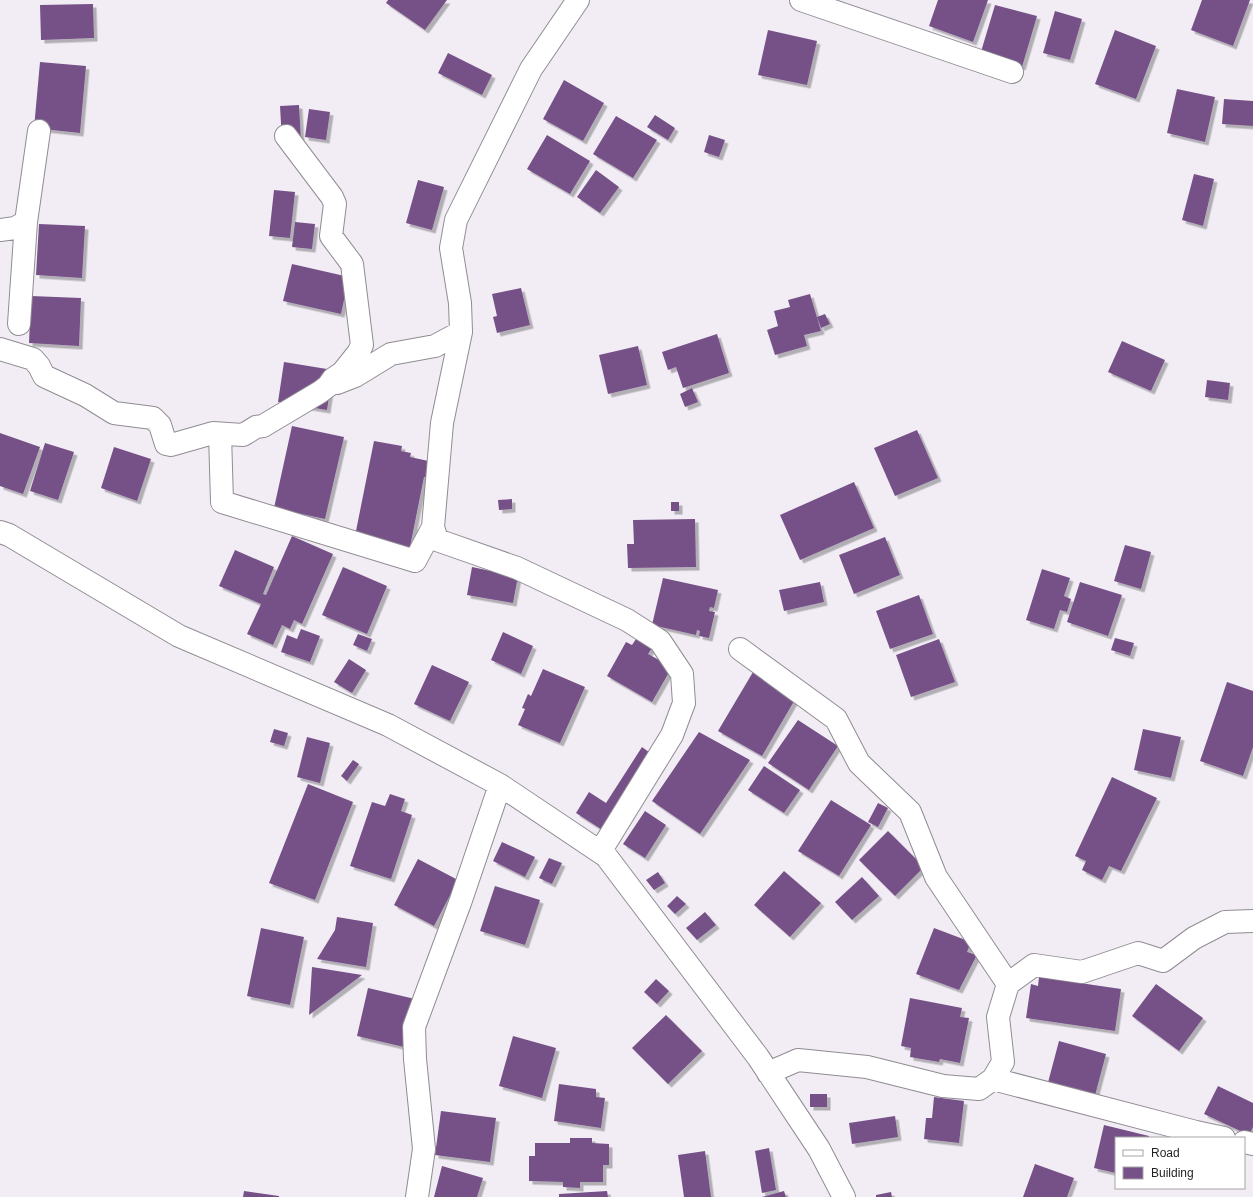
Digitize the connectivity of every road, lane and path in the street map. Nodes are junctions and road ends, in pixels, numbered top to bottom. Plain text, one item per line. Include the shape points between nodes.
1 (578, 0) edge
2 (801, 0) edge
3 (1012, 72) dead end
4 (39, 131) dead end
5 (286, 136) dead end
6 (26, 222) junction
7 (0, 230) edge
8 (19, 324) dead end
9 (461, 332) junction
10 (0, 349) edge
11 (328, 386) junction
12 (216, 433) junction
13 (433, 527) junction
14 (0, 532) edge
15 (740, 649) dead end
16 (500, 785) junction
17 (600, 852) junction
18 (1253, 921) edge
19 (1008, 984) junction
20 (768, 1073) junction
21 (993, 1079) junction
22 (1219, 1137) edge
23 (417, 1197) edge
24 (844, 1197) edge

1 - 9 street via 531,69 456,220 451,248 460,303
2 - 3 street
4 - 6 street
5 - 11 street via 332,197 335,204 331,236 352,264 362,345 342,373
6 - 7 street via 15,228
6 - 8 street
9 - 11 street via 435,346 392,354 356,376
9 - 13 street via 442,423
10 - 12 street via 33,359 44,376 85,395 114,413 153,418 160,425 166,444 171,445
11 - 12 street via 263,426 242,434
12 - 13 street via 222,502 415,561
13 - 17 street via 437,540 517,568 627,620 660,641 682,674 684,702 672,735
14 - 16 street via 179,636 388,725
15 - 19 street via 836,719 859,763 910,812 936,876
16 - 17 street
16 - 23 street via 414,1027 424,1149
17 - 20 street via 611,862
18 - 19 street via 1225,922 1194,938 1163,961 1138,953 1082,972 1034,965
19 - 21 street via 998,1017 1003,1062
20 - 21 street via 798,1060 867,1067 943,1086 979,1089
20 - 24 street via 819,1149
21 - 22 street

